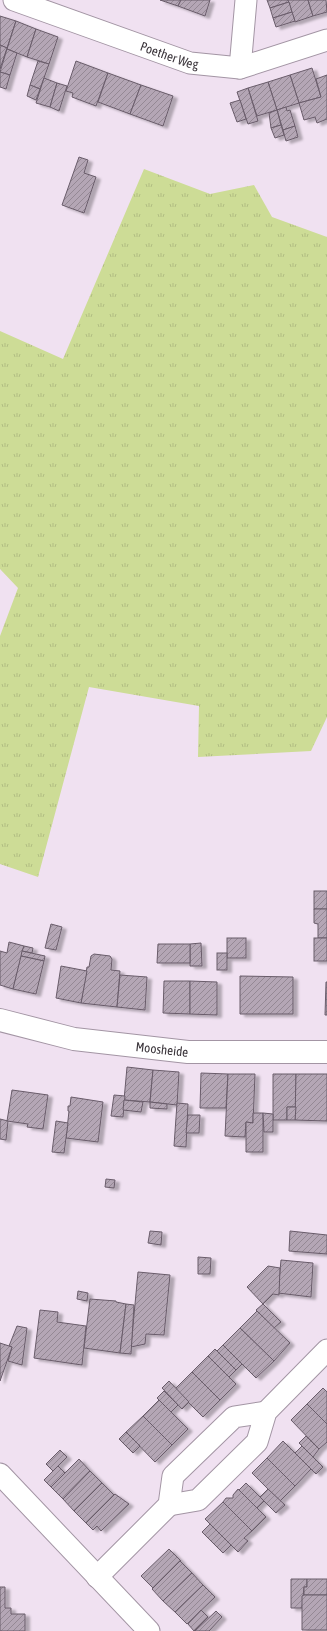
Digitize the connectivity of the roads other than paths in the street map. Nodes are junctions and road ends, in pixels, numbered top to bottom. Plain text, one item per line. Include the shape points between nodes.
1 (14, 0) edge
2 (246, 0) edge
3 (327, 40) edge
4 (240, 68) junction
5 (0, 1020) edge
6 (327, 1052) edge
7 (327, 1350) edge
8 (266, 1412) junction
9 (0, 1474) edge
10 (169, 1505) junction
11 (97, 1577) junction
12 (149, 1631) edge

1 - 4 street, Poether Weg via 190,63
2 - 4 street
3 - 4 street, Poether Weg
5 - 6 street, Moosheide via 74,1039 188,1052
7 - 8 street
8 - 10 street via 257,1442 198,1500
8 - 10 street via 234,1417 173,1476
9 - 11 street
10 - 11 street
11 - 12 street

